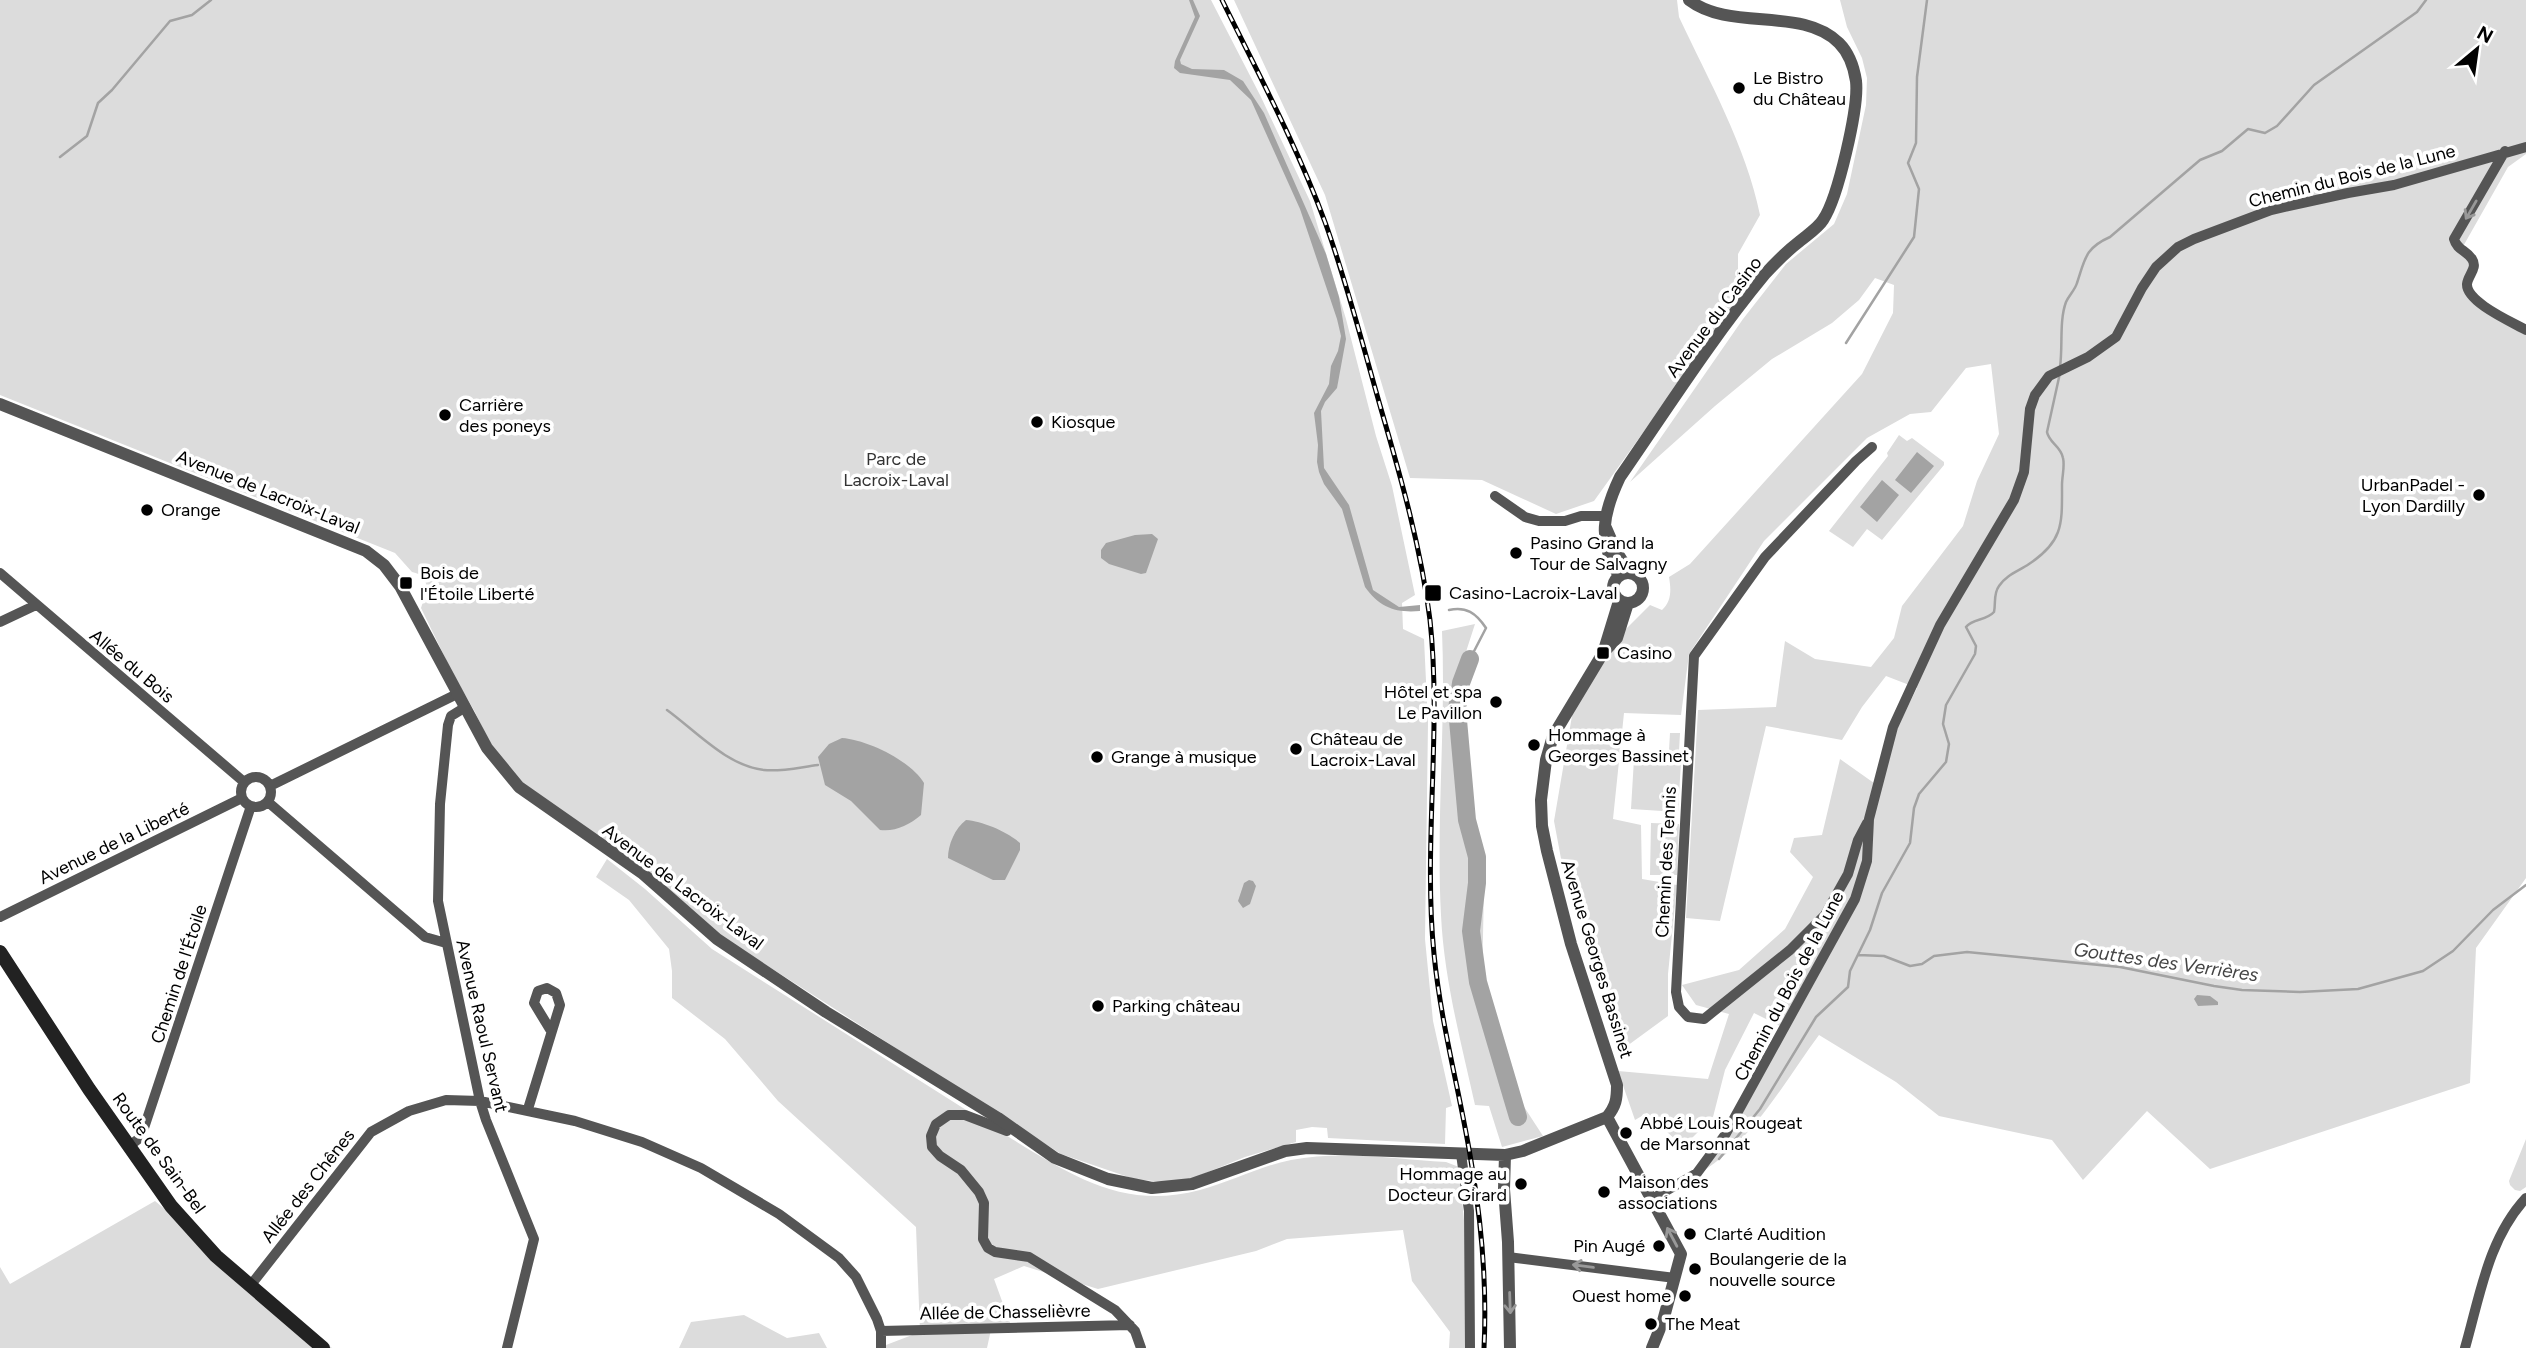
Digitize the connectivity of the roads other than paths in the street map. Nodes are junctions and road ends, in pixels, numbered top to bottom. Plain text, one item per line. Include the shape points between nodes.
1 (1689, 0) edge
2 (2526, 147) edge
3 (2505, 151) junction
4 (2526, 330) edge
5 (0, 404) edge
6 (1872, 447) dead end
7 (1494, 496) dead end
8 (1606, 522) junction
9 (0, 573) edge
10 (1624, 574) junction
11 (1624, 602) junction
12 (36, 605) junction
13 (0, 622) edge
14 (457, 694) junction
15 (464, 708) junction
16 (244, 782) junction
17 (270, 786) junction
18 (242, 798) junction
19 (268, 802) junction
20 (251, 806) junction
21 (1869, 819) junction
22 (0, 917) edge
23 (446, 943) junction
24 (0, 952) edge
25 (551, 1031) dead end
26 (480, 1101) junction
27 (528, 1109) junction
28 (1607, 1117) junction
29 (1010, 1127) junction
30 (128, 1147) junction
31 (1461, 1154) junction
32 (1499, 1155) junction
33 (2526, 1198) edge
34 (1652, 1199) junction
35 (1508, 1257) junction
36 (1675, 1278) junction
37 (250, 1286) junction
38 (1130, 1325) junction
39 (880, 1331) junction
40 (323, 1348) edge
41 (507, 1348) edge
42 (881, 1348) edge
43 (1141, 1348) edge
44 (1471, 1348) edge
45 (1510, 1348) edge
46 (1653, 1348) edge
47 (2465, 1348) edge

1 - 8 street, Avenue du Casino via 1710,12 1823,31 1852,61 1856,101 1824,220 1766,274 1727,324 1620,477 1609,500
2 - 3 street, Chemin du Bois de la Lune
3 -> 4 street via 2454,239 2456,247 2472,258 2469,292 2480,304
3 - 21 street, Chemin du Bois de la Lune via 2394,185 2271,210 2178,247 2147,280 2116,337 2049,376 2030,408 2018,491 1940,625 1893,727
5 - 14 street, Avenue de Lacroix-Laval via 366,551 400,586
6 - 21 street, Chemin des Tennis via 1765,556 1694,656 1675,992 1688,1017 1704,1019 1790,950 1825,915 1848,874
7 - 8 street via 1539,522 1581,516
8 - 10 street
9 - 12 street, Allée du Bois
10 - 11 street via 1612,588
10 - 11 street via 1638,577 1643,589 1640,597
11 - 28 street, Avenue Georges Bassinet via 1617,638 1560,722 1546,761 1541,800 1542,826 1571,944 1617,1085 1617,1099
12 - 13 street
12 - 16 street, Allée du Bois
14 - 15 street, Avenue de Lacroix-Laval
14 - 17 street
15 - 23 street, Avenue Raoul Servant via 451,716 448,726 440,804 438,901
15 - 29 street, Avenue de Lacroix-Laval via 487,748 519,787 642,873 717,939
16 - 17 street via 258,777
16 - 18 street
17 - 19 street
18 - 20 street
18 - 22 street, Avenue de la Liberté
19 - 20 street
19 - 23 street via 425,937
20 - 30 street, Chemin de l'Étoile via 141,1138
21 - 34 street, Chemin du Bois de la Lune via 1867,861 1855,899 1725,1135 1697,1173
23 - 26 street, Avenue Raoul Servant
24 - 30 main road, Route de Sain-Bel
25 - 27 street
26 - 27 street, Allée des Chênes
26 - 37 street, Allée des Chênes via 446,1100 408,1111 371,1132
26 - 41 street, Avenue Raoul Servant via 534,1239
27 - 39 street, Allée des Chênes via 642,1142 701,1168 779,1214 839,1258 856,1277
28 - 32 street via 1523,1151
28 - 34 street
29 - 31 street, Avenue de Lacroix-Laval via 1055,1158 1108,1179 1152,1188 1192,1184 1285,1151 1307,1148
29 - 38 street via 1007,1131 965,1115 949,1115 936,1124 931,1136 932,1147 979,1192 988,1248 1029,1257 1115,1310
30 - 37 main road, Route de Sain-Bel via 204,1244
31 - 32 street, Avenue de Lacroix-Laval
31 - 44 street via 1469,1211
32 - 35 street via 1503,1241
33 - 47 street via 2495,1244
36 -> 34 street via 1681,1254
36 -> 35 street
35 -> 45 street
36 - 46 street
37 - 40 main road, Route de Sain-Bel
38 - 39 street, Allée de Chasselièvre
38 - 43 street
39 - 42 street

